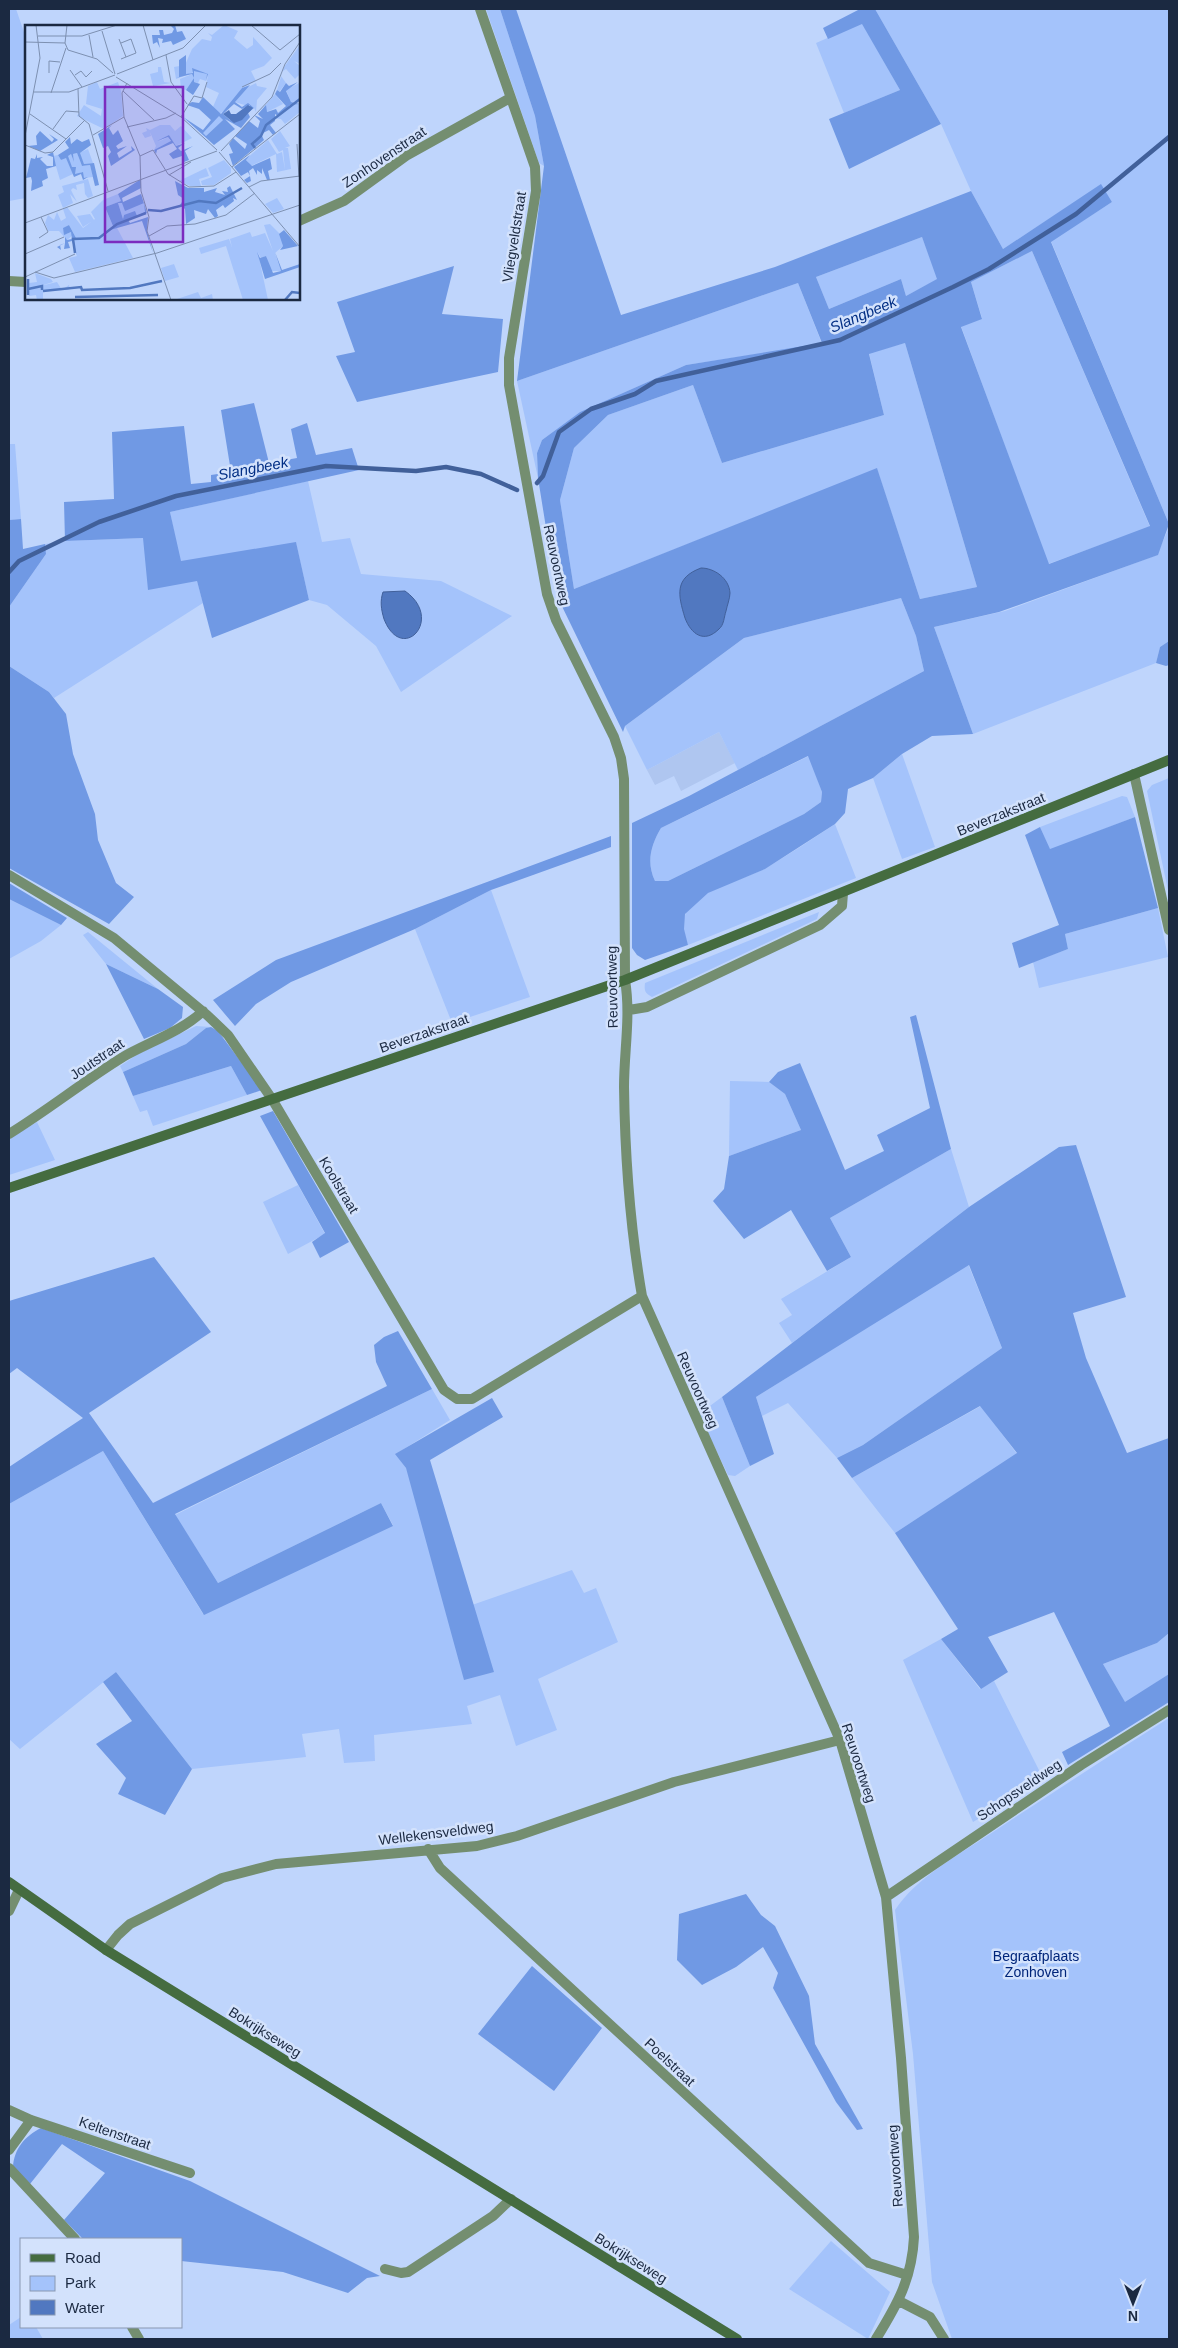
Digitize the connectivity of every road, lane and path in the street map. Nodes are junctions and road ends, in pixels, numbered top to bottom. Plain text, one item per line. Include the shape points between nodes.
1 (480, 9) edge
2 (510, 98) junction
3 (300, 221) edge
4 (9, 280) edge
5 (25, 282) edge
6 (526, 476) joint
7 (1169, 760) edge
8 (1134, 774) junction
9 (9, 875) edge
10 (843, 893) junction
11 (1169, 930) edge
12 (626, 980) junction
13 (629, 1010) junction
14 (203, 1012) junction
15 (272, 1099) junction
16 (9, 1134) edge
17 (9, 1188) edge
18 (642, 1296) junction
19 (1169, 1710) edge
20 (840, 1740) junction
21 (428, 1849) junction
22 (9, 1882) edge
23 (19, 1890) junction
24 (886, 1897) junction
25 (9, 1911) edge
26 (106, 1950) junction
27 (9, 2110) edge
28 (31, 2120) junction
29 (9, 2150) edge
30 (9, 2168) edge
31 (190, 2173) dead end
32 (511, 2199) junction
33 (74, 2238) edge
34 (386, 2269) dead end
35 (907, 2275) junction
36 (900, 2301) junction
37 (133, 2328) edge
38 (139, 2339) edge
39 (737, 2339) edge
40 (876, 2339) edge
41 (944, 2339) edge

1 - 2 street, Vliegveldstraat
2 - 3 street, Zonhovenstraat via 406,156 344,201
2 - 6 street, Vliegveldstraat via 535,167 536,191 509,358 511,404
4 - 5 street
6 - 12 street, Reuvoortweg via 547,594 556,620 614,737 620,758 624,779
7 - 8 street, Beverzakstraat
8 - 10 street, Beverzakstraat
8 - 11 street
9 - 14 street, Koolstraat via 114,938
10 - 12 street, Beverzakstraat
10 - 13 street via 842,906 820,925 647,1007
12 - 13 street, Reuvoortweg
12 - 15 street, Beverzakstraat
13 - 18 street, Reuvoortweg via 624,1079 627,1189
14 - 15 street, Koolstraat via 228,1035
14 - 16 street, Joutstraat via 187,1025 121,1058
15 - 17 street, Beverzakstraat
15 - 18 street, Koolstraat via 444,1390 457,1399 472,1399
18 - 20 street, Reuvoortweg
19 - 24 street, Schopsveldweg via 1081,1765
20 - 21 street, Wellekensveldweg via 674,1782 517,1836 477,1846
20 - 24 street, Reuvoortweg
21 - 26 street, Wellekensveldweg via 276,1864 222,1878 130,1924
21 - 35 street, Poelstraat via 440,1868 868,2263
22 - 23 street, Bokrijkseweg
23 - 25 street
23 - 26 street, Bokrijkseweg
24 - 35 street, Reuvoortweg via 914,2238 913,2258
26 - 32 street, Bokrijkseweg
27 - 28 street, Keltenstraat
28 - 29 street
28 - 31 street, Keltenstraat
30 - 33 street
32 - 34 street via 493,2216 408,2272
32 - 39 street, Bokrijkseweg
35 - 36 street, Reuvoortweg
36 - 40 street, Reuvoortweg
36 - 41 street via 930,2317
37 - 38 street

